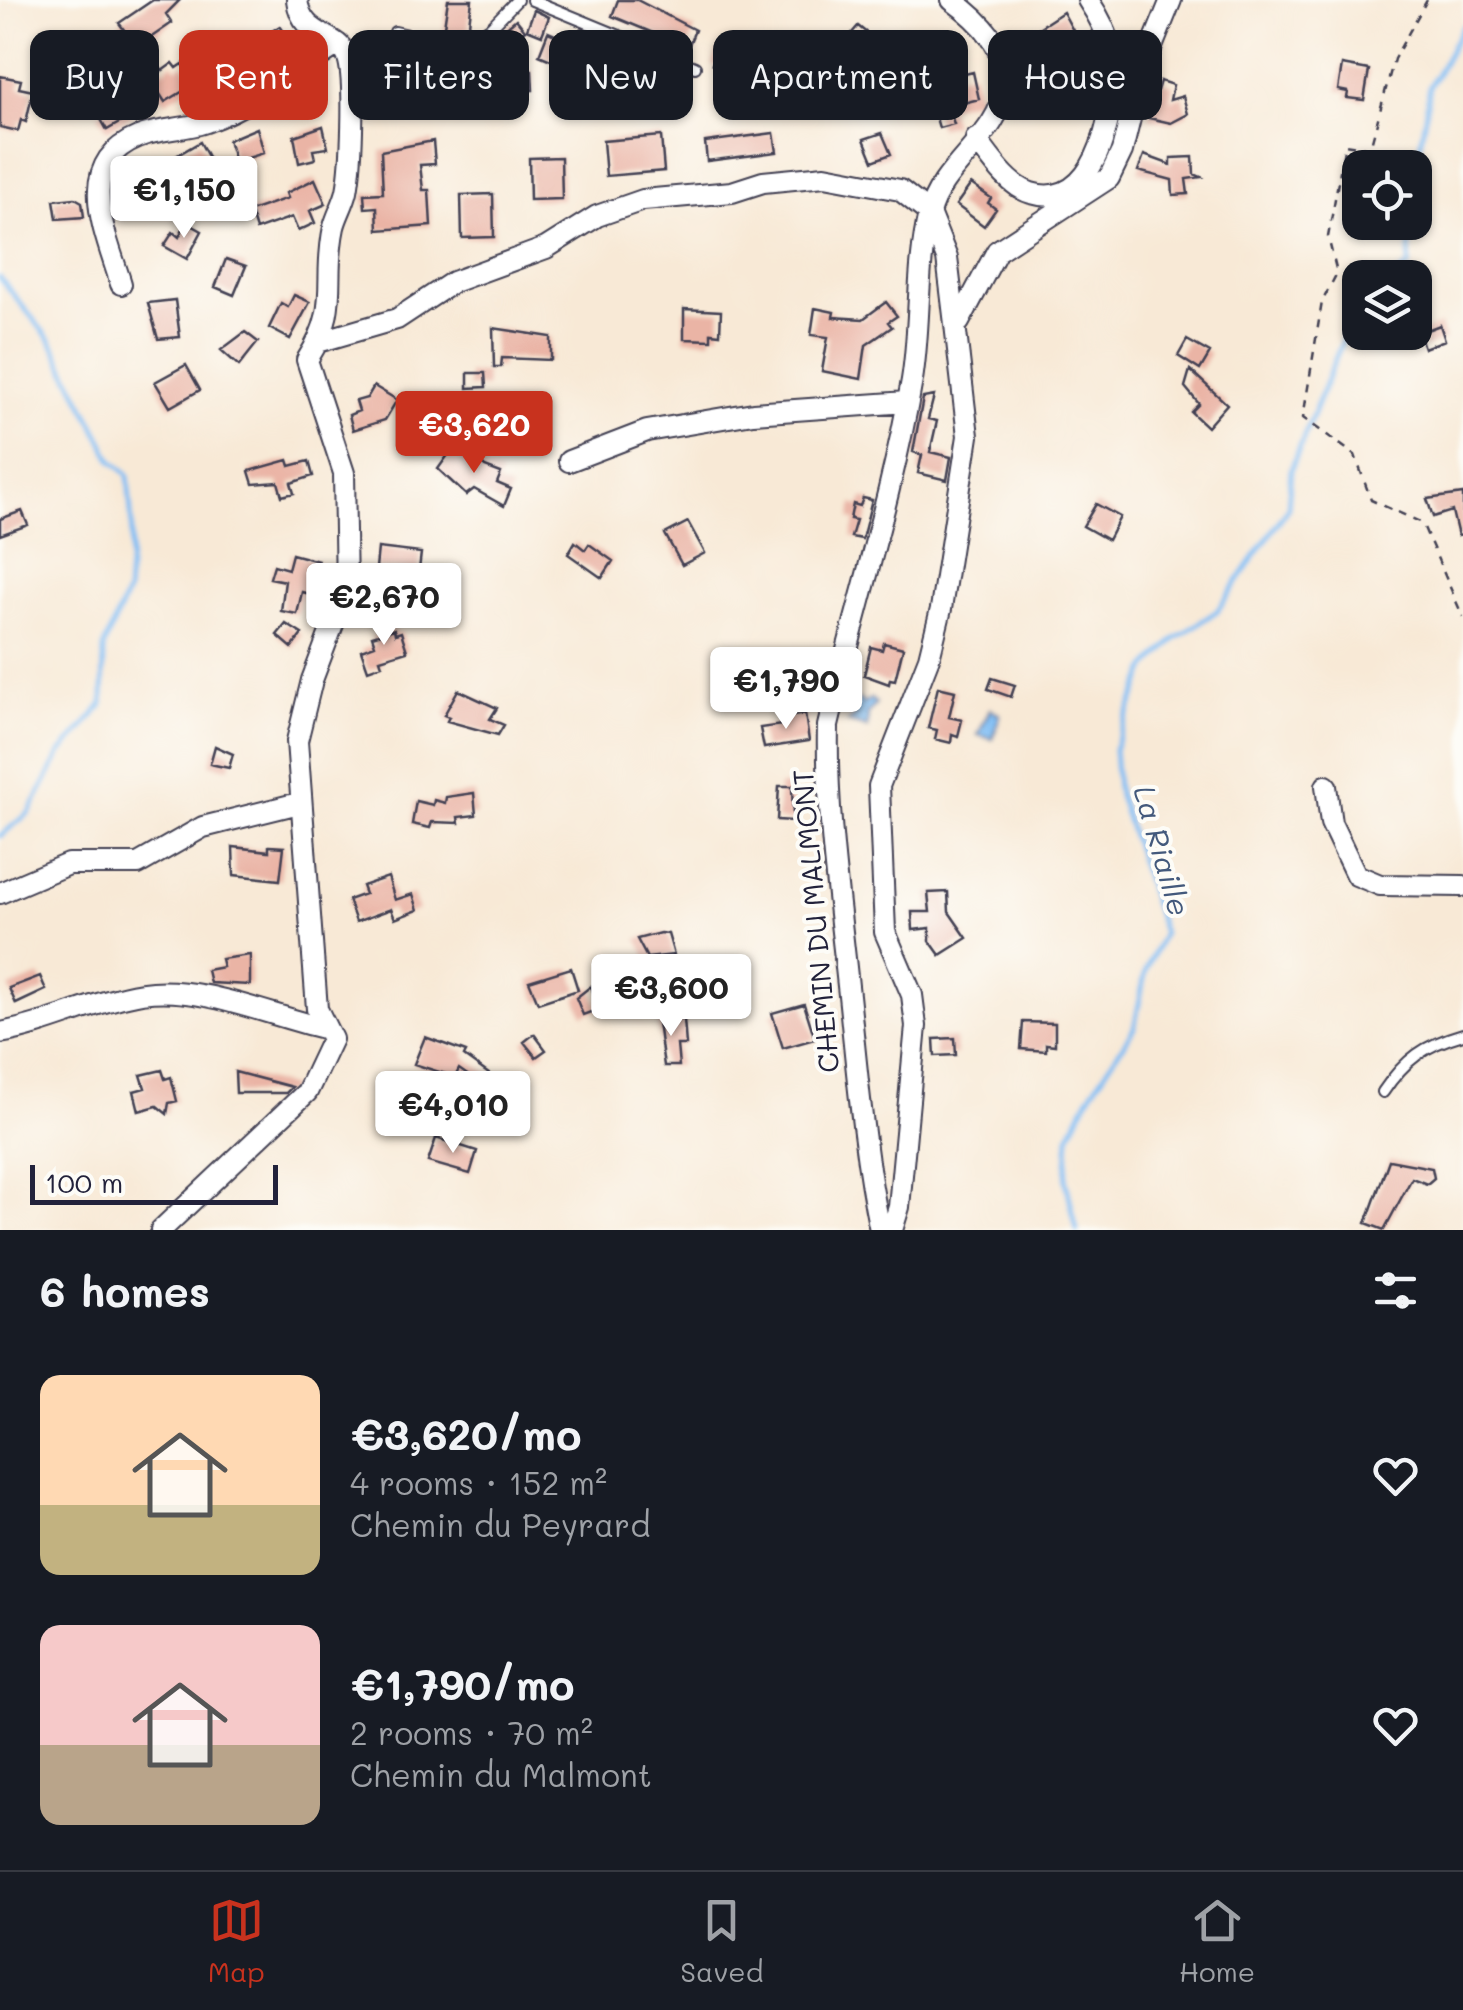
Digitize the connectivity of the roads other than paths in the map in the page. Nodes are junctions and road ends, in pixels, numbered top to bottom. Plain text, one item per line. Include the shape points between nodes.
1 (297, 0) edge
2 (517, 0) edge
3 (532, 0) edge
4 (952, 0) edge
5 (1088, 0) edge
6 (1171, 0) edge
7 (488, 30) edge
8 (338, 44) junction
9 (696, 67) dead end
10 (976, 139) junction
11 (929, 213) junction
12 (121, 284) dead end
13 (955, 324) junction
14 (318, 342) junction
15 (907, 402) junction
16 (569, 461) dead end
17 (1326, 786) dead end
18 (300, 803) junction
19 (1463, 886) edge
20 (0, 893) edge
21 (323, 1028) junction
22 (0, 1033) edge
23 (1463, 1034) edge
24 (1383, 1092) dead end
25 (161, 1230) edge
26 (880, 1230) edge
27 (892, 1230) edge

1 - 8 street via 311,30
2 - 7 lane
3 - 9 lane
4 - 10 street, CHEMIN DU MALMONT via 990,35 1005,64 996,114
5 - 10 street via 1111,49 1112,92 1087,176 1062,194 1030,193
6 - 13 street via 1109,178 997,251
8 - 12 street via 244,107 141,135 106,160 97,201
8 - 14 street via 349,60 351,168 334,228 332,310
10 - 11 street, CHEMIN DU MALMONT via 942,182
11 - 13 street via 947,258
11 - 14 street via 900,190 825,176 643,200 598,216 546,248 453,282 396,319
11 - 15 street, CHEMIN DU MALMONT
13 - 27 street via 968,436 946,576 929,658 880,786 885,932 912,995 916,1026
14 - 18 street via 307,360 344,473 346,590 297,740
15 - 16 street via 753,413 647,431
15 - 26 street, CHEMIN DU MALMONT via 828,740 846,968
17 - 19 street via 1331,822 1356,875 1380,885
18 - 20 street via 203,827 138,864 68,864
18 - 21 street
21 - 22 street via 168,992 142,993
21 - 25 street via 332,1039 307,1092
23 - 24 lane via 1426,1045 1400,1066

